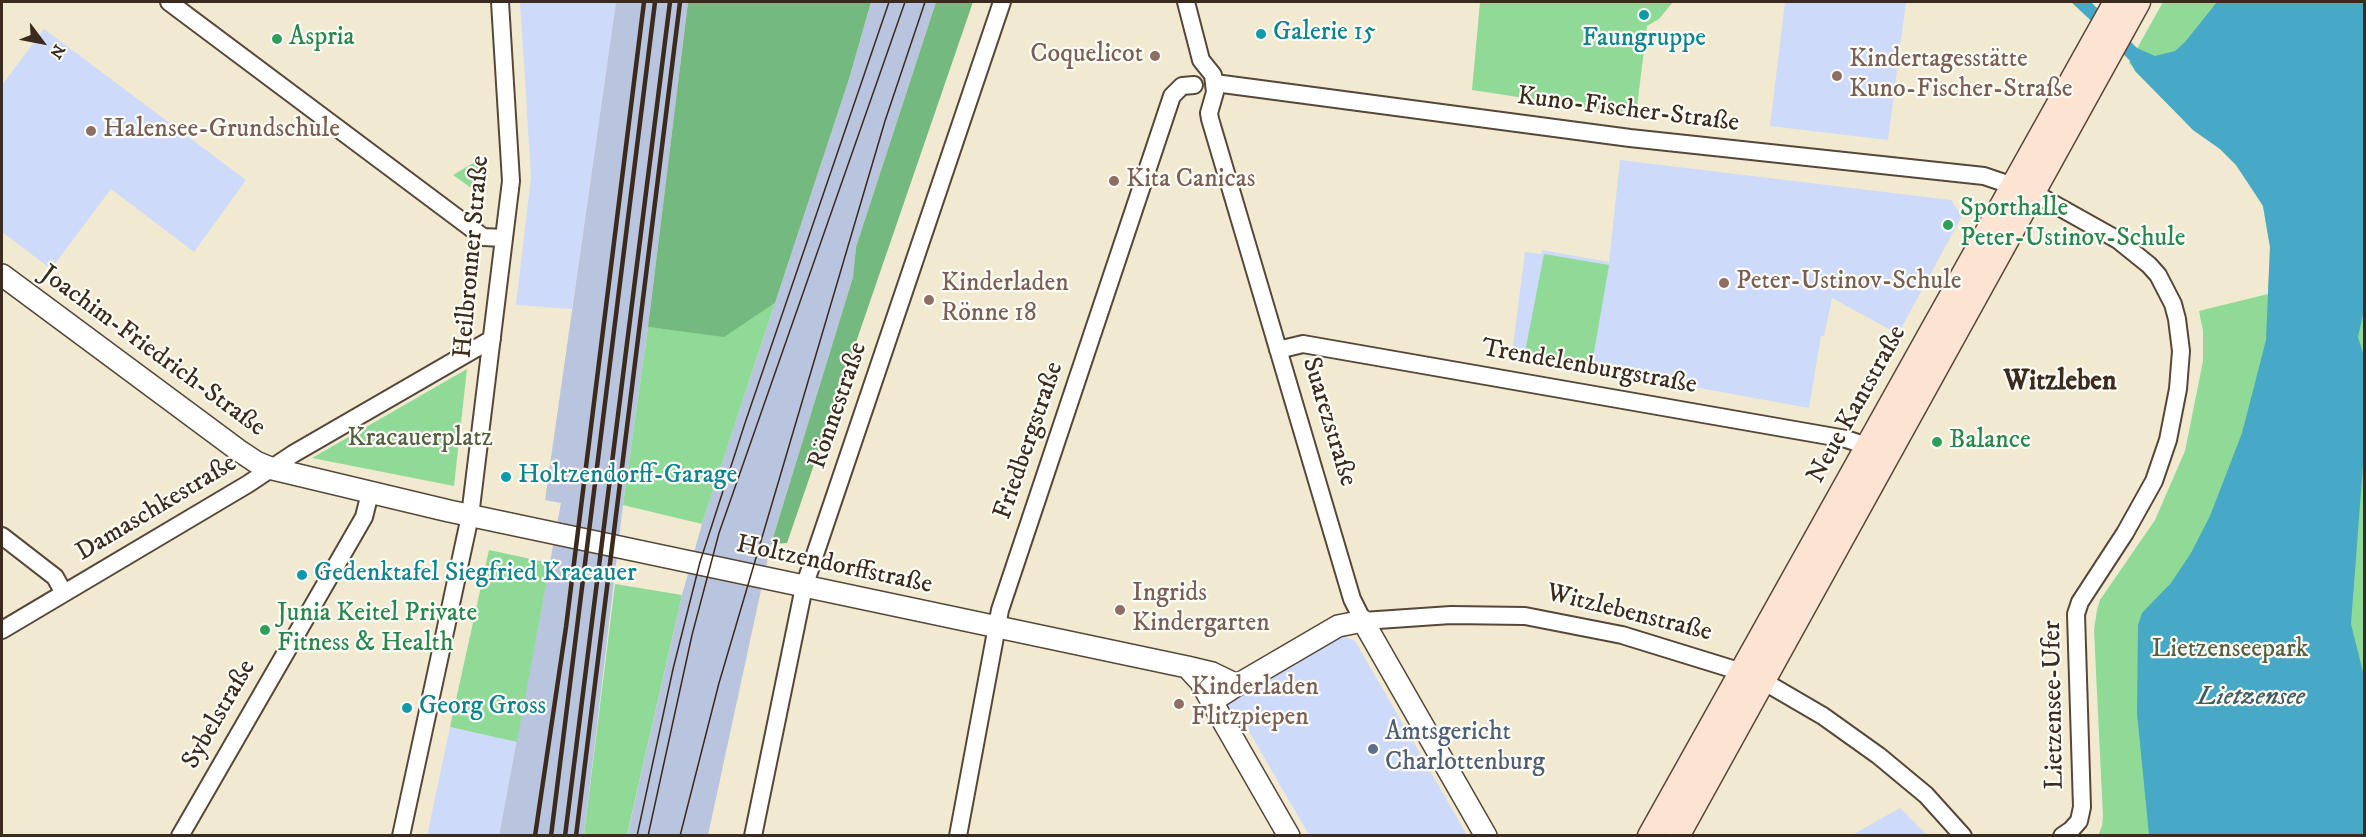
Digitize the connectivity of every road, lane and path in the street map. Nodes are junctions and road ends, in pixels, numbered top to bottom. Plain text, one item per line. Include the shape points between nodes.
1 (169, 2) edge
2 (500, 2) edge
3 (1002, 2) edge
4 (1186, 2) edge
5 (2131, 2) edge
6 (1215, 83) junction
7 (1194, 85) dead end
8 (2023, 190) junction
9 (504, 238) junction
10 (2, 275) edge
11 (492, 339) junction
12 (1278, 350) junction
13 (1878, 450) junction
14 (273, 470) junction
15 (370, 493) junction
16 (470, 516) junction
17 (2, 536) edge
18 (804, 587) junction
19 (64, 593) junction
20 (1363, 621) junction
21 (997, 628) junction
22 (2, 630) edge
23 (1187, 667) junction
24 (1752, 676) junction
25 (1237, 685) junction
26 (1211, 702) junction
27 (180, 836) edge
28 (401, 836) edge
29 (753, 836) edge
30 (958, 836) edge
31 (1289, 836) edge
32 (1486, 836) edge
33 (1650, 836) edge
34 (1677, 836) edge
35 (1963, 836) edge
36 (2062, 836) edge

1 - 9 street via 483,237
2 - 9 street, Heilbronner Straße via 511,181
3 - 18 street, Rönnestraße
4 - 6 street via 1201,60 1210,69
5 - 8 main road, Neue Kantstraße
6 - 8 street, Kuno-Fischer-Straße via 1630,138 1984,176
6 - 12 street, Suarezstraße via 1210,120
7 - 21 street, Friedbergstraße via 1182,86 1172,96
8 - 13 main road, Neue Kantstraße
8 - 36 street, Lietzensee-Ufer via 2118,240 2150,265 2173,304 2181,351 2174,414 2161,463 2076,614 2082,807 2079,820
9 - 11 street, Heilbronner Straße
10 - 14 street, Joachim-Friedrich-Straße via 244,454
11 - 14 street, Damaschkestraße via 292,454
11 - 16 street, Heilbronner Straße
12 - 13 street, Trendelenburgstraße via 1302,344 1846,439
12 - 20 street, Suarezstraße via 1352,599
13 - 24 main road, Neue Kantstraße
14 - 15 street
14 - 19 street, Damaschkestraße
15 - 16 street
15 - 27 street, Sybelstraße via 364,517
16 - 18 street, Holtzendorffstraße
16 - 28 street, Heilbronner Straße
17 - 19 street via 55,577
18 - 21 street, Holtzendorffstraße
18 - 29 street, Rönnestraße
19 - 22 street, Damaschkestraße
20 - 24 street, Witzlebenstraße via 1452,615 1526,616 1622,634
20 - 25 street, Witzlebenstraße via 1338,626
20 - 32 street, Suarezstraße
21 - 23 street, Holtzendorffstraße
21 - 30 street, Friedbergstraße
23 - 25 street, Holtzendorffstraße
23 - 26 street
24 - 33 main road, Neue Kantstraße
24 - 34 main road, Neue Kantstraße
24 - 35 street, Witzlebenstraße via 1823,716 1879,756 1926,795
25 - 26 street, Witzlebenstraße
26 - 31 street

